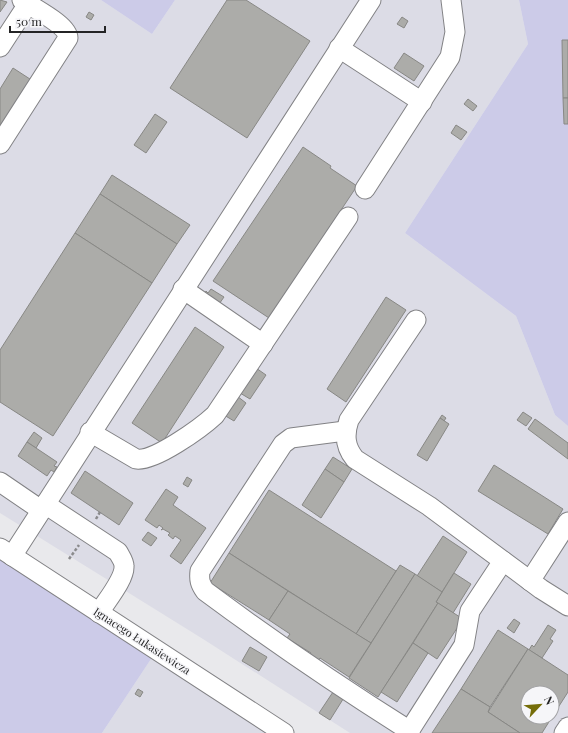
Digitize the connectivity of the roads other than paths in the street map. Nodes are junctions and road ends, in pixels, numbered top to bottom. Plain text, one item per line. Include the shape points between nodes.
1 (371, 0) edge
2 (451, 0) edge
3 (25, 2) edge
4 (0, 47) edge
5 (339, 48) junction
6 (422, 102) junction
7 (0, 144) edge
8 (365, 189) dead end
9 (348, 217) dead end
10 (183, 289) junction
11 (416, 320) dead end
12 (263, 344) junction
13 (345, 431) junction
14 (90, 432) junction
15 (0, 482) edge
16 (43, 507) junction
17 (568, 522) edge
18 (6, 552) edge
19 (503, 561) junction
20 (530, 581) junction
21 (568, 606) edge
22 (99, 613) junction
23 (568, 727) edge
24 (264, 728) edge
25 (409, 732) edge
26 (284, 733) edge
27 (564, 733) edge

1 - 5 street
2 - 6 street via 454,45 443,70
3 - 4 street
3 - 7 street via 63,27 68,38
5 - 6 street
5 - 10 street
6 - 8 street
9 - 12 street
10 - 12 street
10 - 14 street
11 - 13 street via 349,420
12 - 14 street via 215,415 206,424 156,455 142,460 136,459
13 - 19 street via 349,452 355,459 430,506
13 - 25 street via 291,438 283,444 200,571 200,585 258,630
14 - 16 street
15 - 16 street
16 - 18 street
16 - 22 street via 118,552 121,557 124,575
17 - 20 street
18 - 22 street, Ignacego Łukasiewicza
19 - 20 street
19 - 25 street via 470,611 464,644
20 - 21 street
22 - 24 street, Ignacego Łukasiewicza
23 - 27 street
24 - 26 street, Ignacego Łukasiewicza

